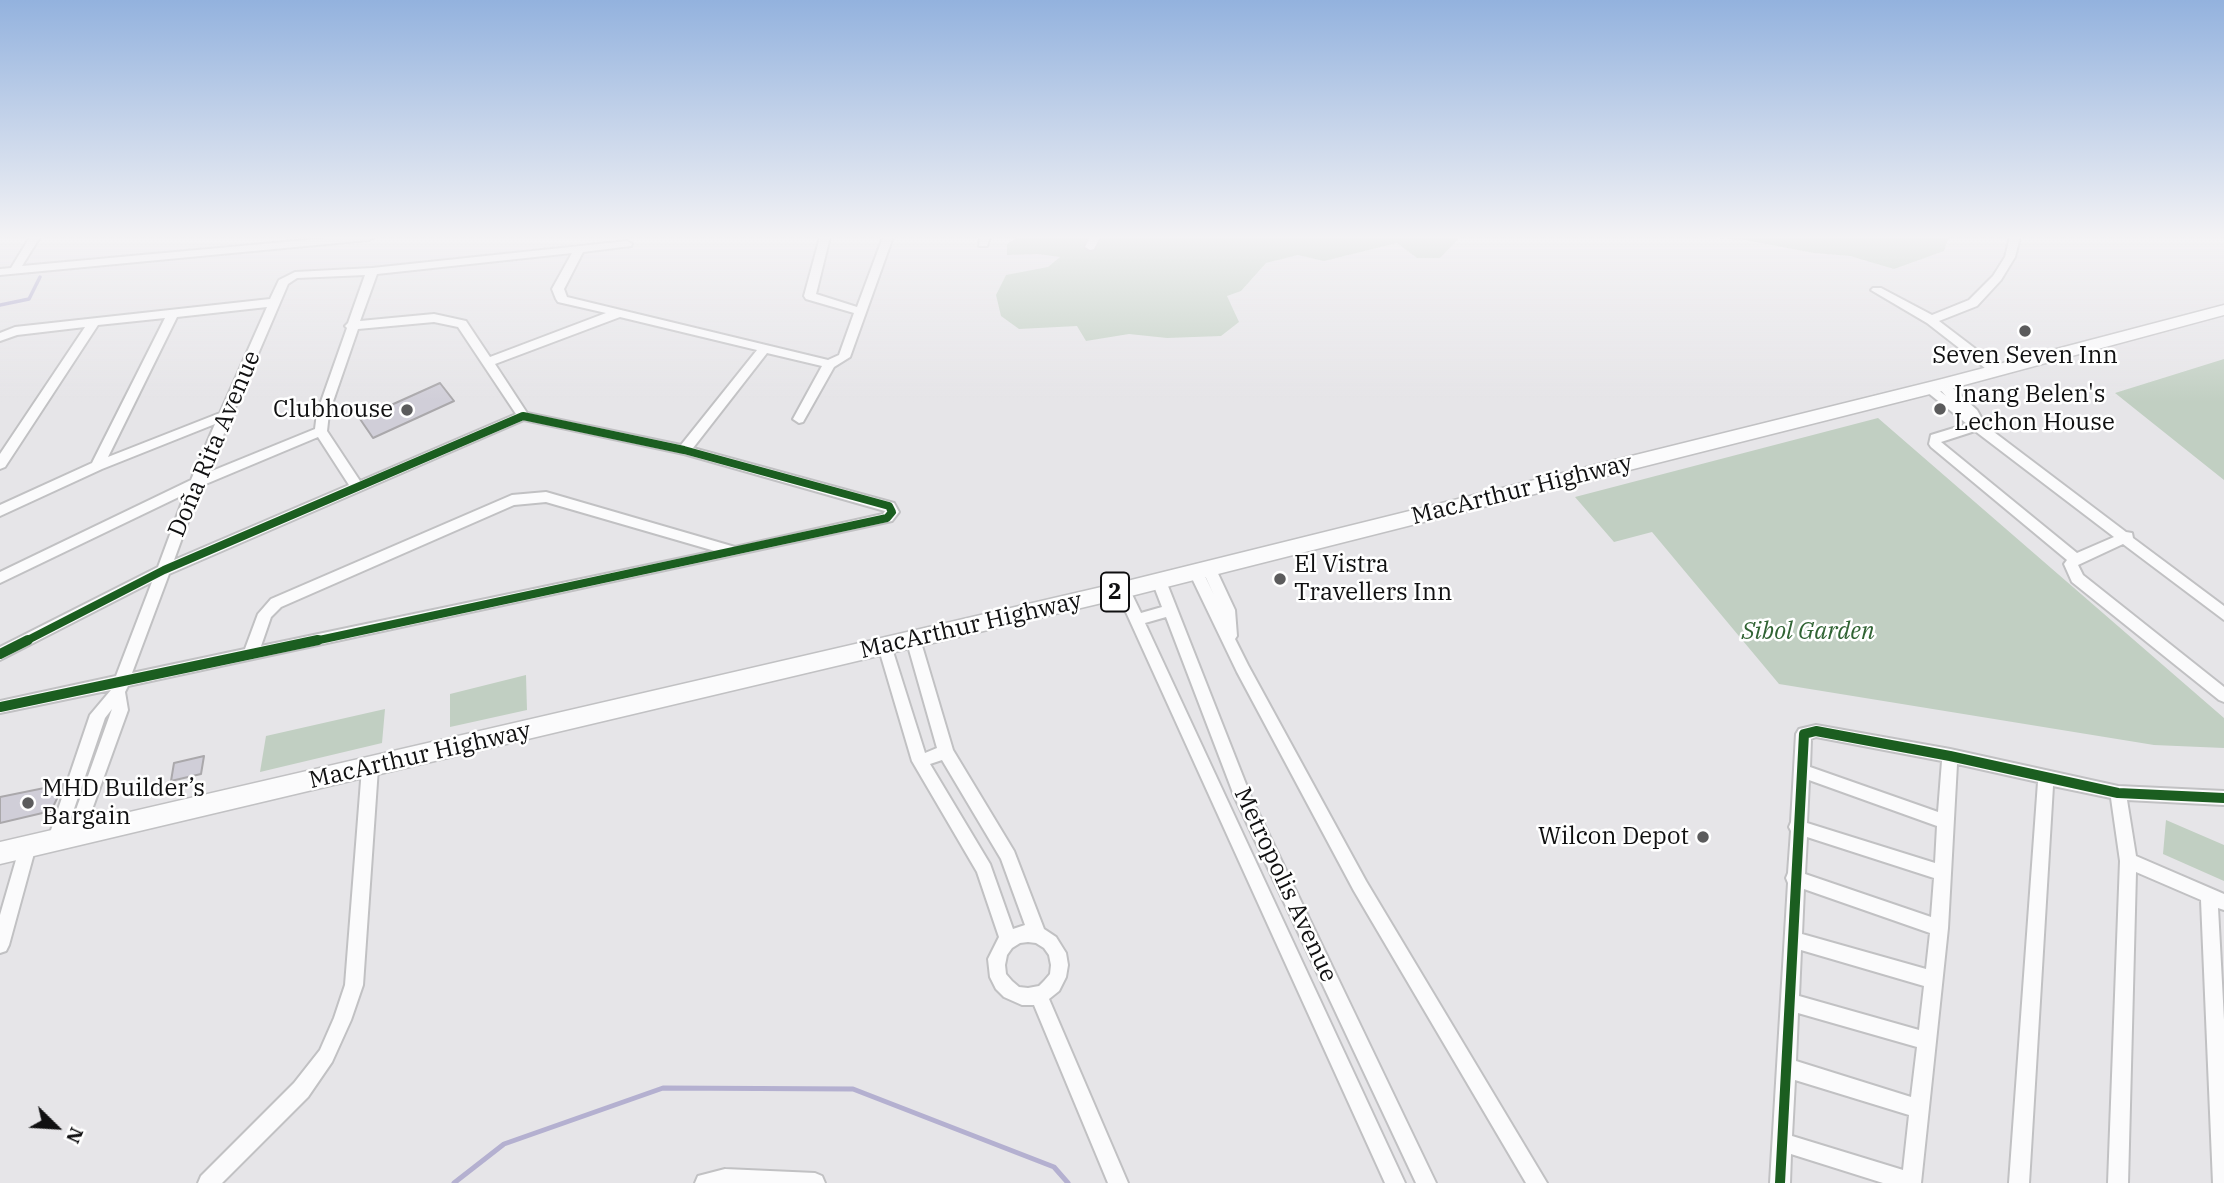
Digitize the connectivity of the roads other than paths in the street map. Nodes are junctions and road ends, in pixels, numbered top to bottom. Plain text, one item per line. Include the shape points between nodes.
1 (280, 292) edge
2 (364, 292) edge
3 (558, 292) edge
4 (811, 292) edge
5 (869, 292) edge
6 (1881, 292) edge
7 (1983, 292) edge
8 (275, 302) junction
9 (2224, 310) edge
10 (862, 312) junction
11 (173, 314) junction
12 (616, 314) junction
13 (1931, 320) junction
14 (93, 324) junction
15 (351, 326) junction
16 (2, 336) edge
17 (764, 349) junction
18 (488, 362) junction
19 (829, 363) junction
20 (1994, 369) junction
21 (1935, 387) junction
22 (224, 416) junction
23 (523, 416) junction
24 (799, 419) dead end
25 (1978, 423) junction
26 (321, 431) junction
27 (684, 450) junction
28 (0, 464) edge
29 (97, 466) junction
30 (196, 483) junction
31 (357, 487) junction
32 (0, 511) edge
33 (2127, 537) junction
34 (734, 552) junction
35 (2076, 559) junction
36 (164, 570) junction
37 (1202, 570) junction
38 (0, 578) edge
39 (1159, 581) junction
40 (1123, 590) junction
41 (1170, 610) junction
42 (2224, 614) edge
43 (1138, 620) junction
44 (913, 639) junction
45 (885, 646) junction
46 (0, 654) edge
47 (251, 654) junction
48 (119, 687) junction
49 (2224, 696) edge
50 (0, 707) edge
51 (946, 752) junction
52 (1950, 756) junction
53 (920, 761) junction
54 (370, 768) junction
55 (1802, 771) junction
56 (2046, 778) junction
57 (2118, 793) junction
58 (2224, 799) edge
59 (1947, 822) junction
60 (1797, 827) junction
61 (66, 837) junction
62 (28, 846) junction
63 (0, 853) edge
64 (2128, 860) junction
65 (1942, 873) junction
66 (1794, 878) junction
67 (2216, 899) edge
68 (1939, 928) junction
69 (1037, 934) junction
70 (1792, 939) junction
71 (1009, 941) junction
72 (0, 945) edge
73 (1933, 980) junction
74 (1038, 994) junction
75 (1789, 1002) junction
76 (1926, 1041) junction
77 (1787, 1068) junction
78 (1919, 1109) junction
79 (1782, 1142) junction
80 (208, 1183) edge
81 (705, 1183) edge
82 (815, 1183) edge
83 (1118, 1183) edge
84 (1395, 1183) edge
85 (1426, 1183) edge
86 (1537, 1183) edge
87 (1780, 1183) edge
88 (1911, 1183) edge
89 (2019, 1183) edge
90 (2118, 1183) edge
91 (2223, 1183) edge

1 - 8 street, Doña Rita Avenue
2 - 15 street
3 - 12 street via 562,299
4 - 10 street via 810,296
5 - 10 street
6 - 13 street
7 - 13 street via 1973,303
8 - 11 street
8 - 22 street, Doña Rita Avenue
9 - 20 highway, MacArthur Highway / 2
10 - 19 street via 844,357
11 - 14 street
11 - 29 street
12 - 17 street
12 - 18 street
13 - 20 street
14 - 16 street
14 - 28 street
15 - 18 street via 451,319 470,332
15 - 26 street
17 - 19 street
17 - 27 street
18 - 23 street
19 - 24 street
20 - 21 highway, MacArthur Highway / 2
21 - 25 street via 1961,416
21 - 37 highway, MacArthur Highway / 2
22 - 29 street
22 - 30 street, Doña Rita Avenue
23 - 27 street
23 - 31 street
25 - 33 street
25 - 35 street via 1935,438 1935,444
26 - 30 street
26 - 31 street
27 - 34 street via 889,506 892,512 887,518
29 - 32 street
30 - 36 street, Doña Rita Avenue
30 - 38 street
31 - 36 street
33 - 35 street
33 - 42 street
34 - 47 street
34 - 47 street via 546,497 512,500 276,603 265,614
35 - 49 street via 2071,564 2077,578
36 - 46 street
36 - 48 street, Doña Rita Avenue
37 - 39 highway, MacArthur Highway / 2
37 - 86 street via 1230,641 1360,886
39 - 40 highway, MacArthur Highway / 2
39 - 41 street, Metropolis Avenue
40 - 43 street, Metropolis Avenue
40 - 44 highway, MacArthur Highway / 2
41 - 43 street
41 - 85 street, Metropolis Avenue via 1243,798
43 - 84 street, Metropolis Avenue
44 - 45 highway, MacArthur Highway / 2
44 - 51 street
45 - 53 street
45 - 54 highway, MacArthur Highway / 2
47 - 48 street
48 - 50 street
48 - 61 street, Doña Rita Avenue via 98,715
51 - 53 street
51 - 69 street via 1008,856
52 - 55 street via 1809,730 1804,734
52 - 56 street
52 - 59 street
53 - 71 street via 984,869
54 - 61 highway, MacArthur Highway / 2
54 - 80 street via 354,985 342,1020 326,1056 300,1090
55 - 59 street
55 - 60 street
56 - 57 street
56 - 89 street
57 - 58 street
57 - 64 street
59 - 65 street
60 - 65 street
60 - 66 street
61 - 62 highway, MacArthur Highway / 2
62 - 63 highway, MacArthur Highway / 2
62 - 72 street
64 - 67 street
64 - 90 street
65 - 68 street
66 - 68 street
66 - 70 street
67 - 91 street
68 - 73 street
69 - 71 street via 1026,933
69 - 74 street via 1056,948 1060,967 1050,987
70 - 73 street
70 - 75 street
71 - 74 street via 996,960 999,982 1014,994
73 - 76 street
74 - 83 street
75 - 76 street
75 - 77 street
76 - 78 street
77 - 78 street
77 - 79 street
78 - 88 street
79 - 87 street
79 - 88 street
81 - 82 street via 724,1179

